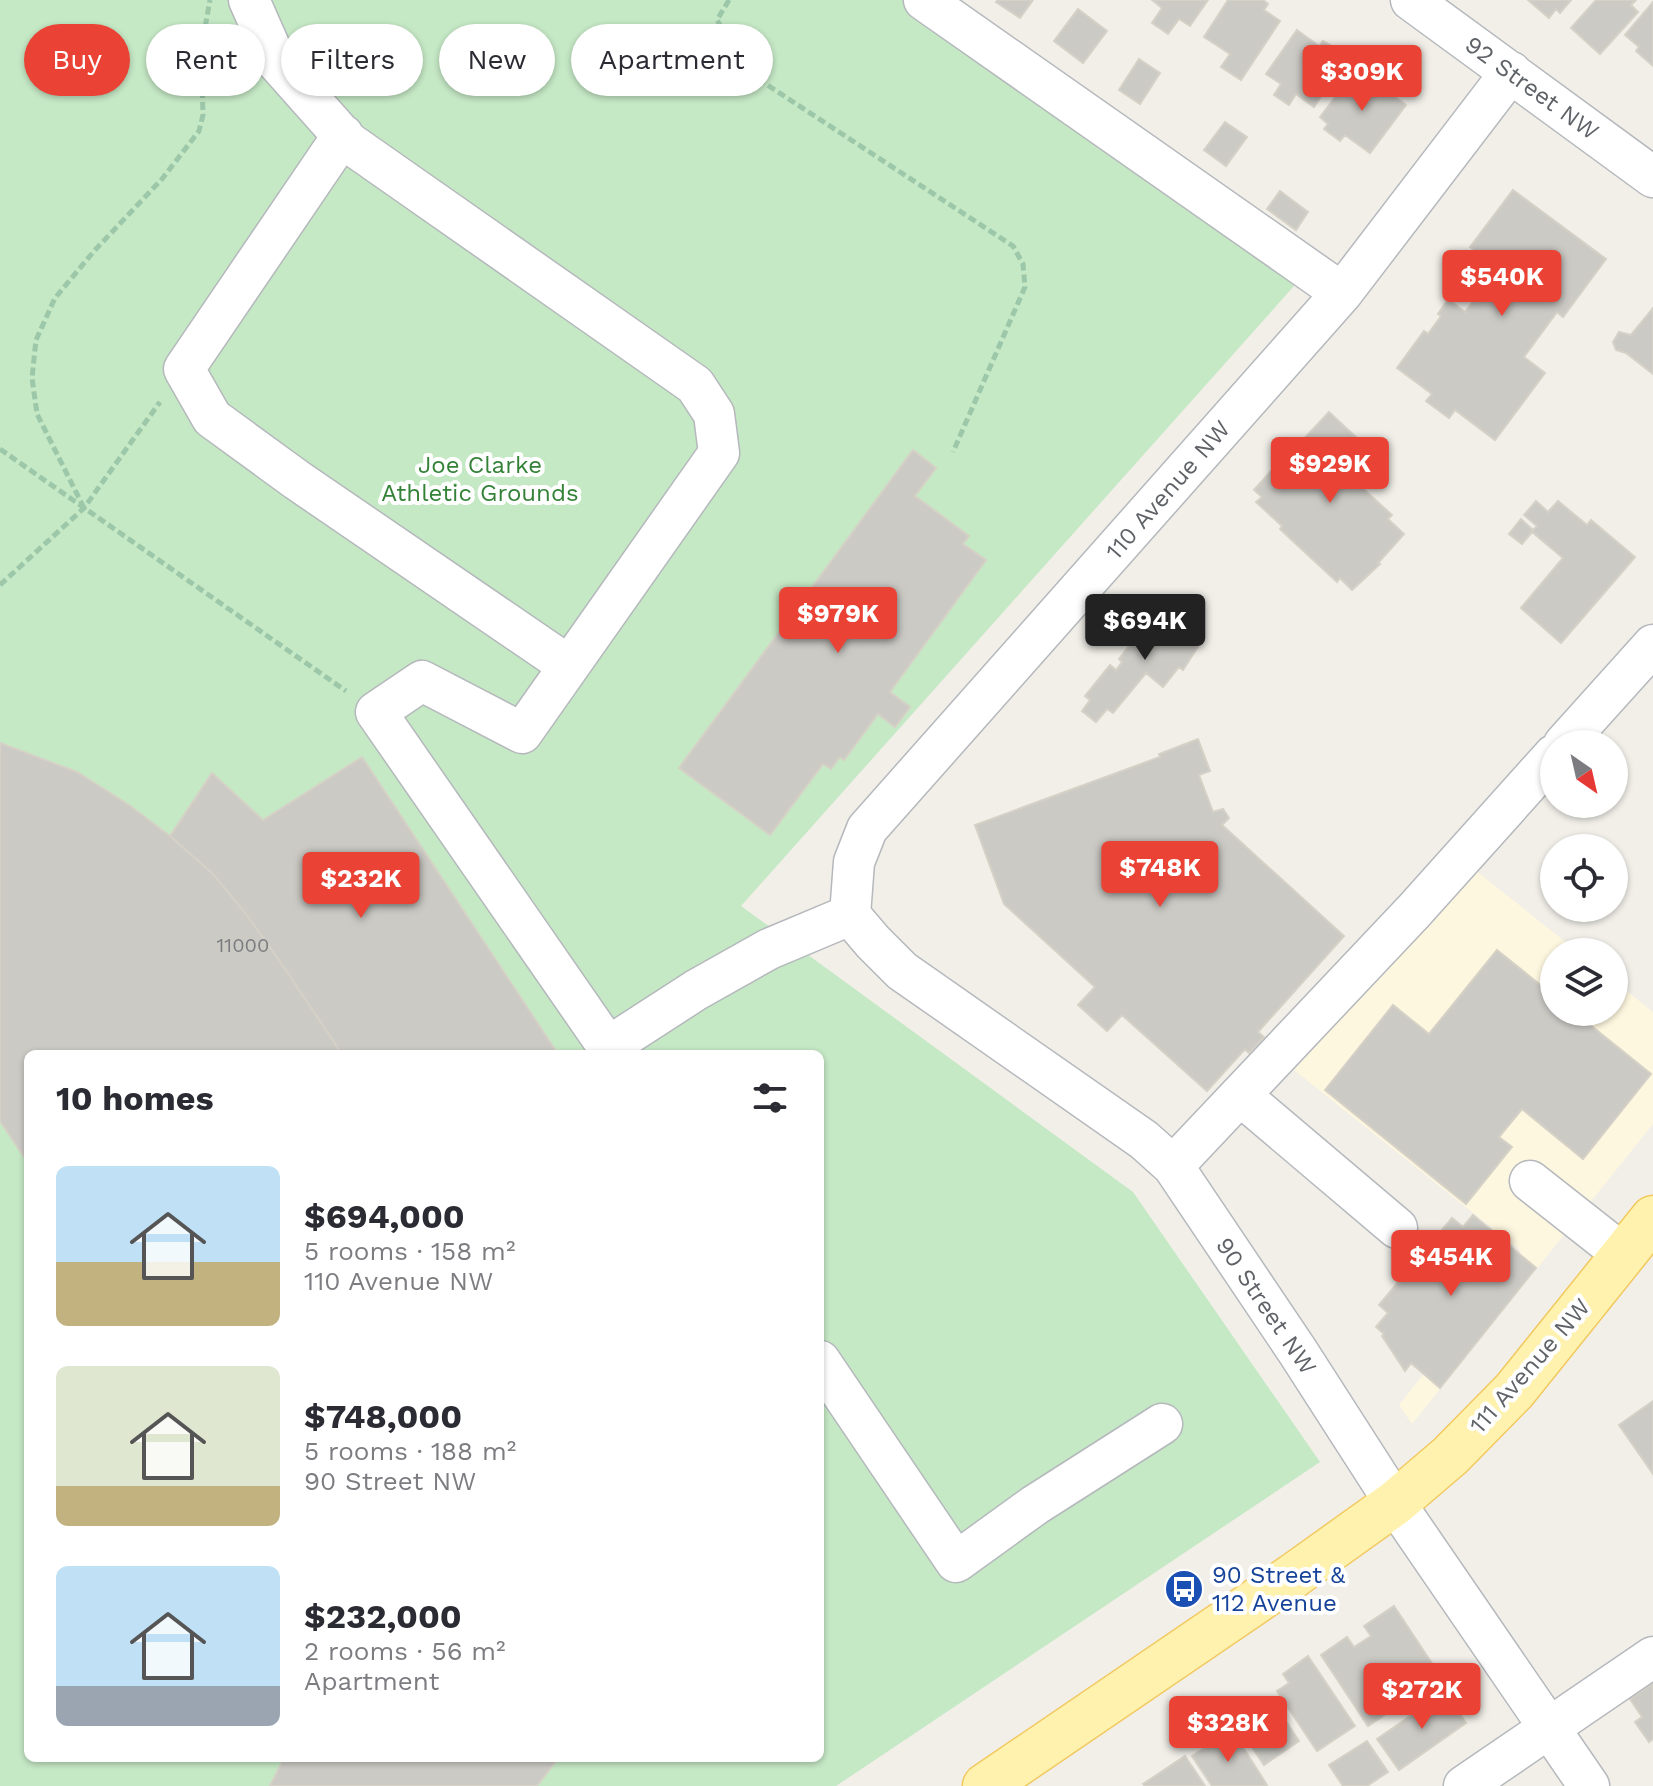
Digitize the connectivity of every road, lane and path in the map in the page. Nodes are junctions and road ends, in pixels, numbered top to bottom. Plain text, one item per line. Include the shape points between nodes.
1 (249, 0) edge
2 (729, 0) edge
3 (924, 0) edge
4 (1411, 0) edge
5 (209, 2) edge
6 (1511, 72) junction
7 (343, 135) junction
8 (1653, 177) edge
9 (1342, 293) junction
10 (184, 369) junction
11 (0, 449) edge
12 (953, 452) dead end
13 (84, 508) junction
14 (0, 585) edge
15 (1653, 645) edge
16 (569, 666) junction
17 (376, 712) junction
18 (1577, 730) edge
19 (1540, 771) edge
20 (850, 915) junction
21 (610, 1050) edge
22 (612, 1050) edge
23 (1240, 1095) junction
24 (1173, 1166) junction
25 (1530, 1181) dead end
26 (1653, 1218) edge
27 (1397, 1228) dead end
28 (1624, 1255) junction
29 (824, 1367) edge
30 (1162, 1424) dead end
31 (1395, 1503) junction
32 (1653, 1657) edge
33 (1548, 1729) junction
34 (985, 1786) edge
35 (1464, 1786) edge
36 (1589, 1786) edge

1 - 7 street via 276,61
2 - 12 path via 717,20 749,73 1013,246 1023,264 1025,287
3 - 9 street
4 - 6 street, 92 Street NW
5 - 13 path via 201,50 199,131 55,298 36,340 32,378 37,414
6 - 8 street, 92 Street NW
6 - 9 street, 110 Avenue NW
7 - 10 street
7 - 16 street via 695,385 714,414 719,453
9 - 20 street, 110 Avenue NW via 867,829 854,862
10 - 13 path
10 - 16 street via 212,418
11 - 13 path
13 - 14 path
13 - 17 path
15 - 18 street
16 - 17 street via 522,733 422,681
17 - 21 street
19 - 23 street
20 - 22 street via 769,949 696,990
20 - 24 street, 90 Street NW via 902,971 1144,1140
23 - 24 street
23 - 27 street
24 - 31 street, 90 Street NW
25 - 28 street
26 - 28 main road, 111 Avenue NW
28 - 31 main road, 111 Avenue NW via 1514,1391
29 - 30 street via 956,1562
31 - 33 street, 90 Street NW
31 - 34 main road, 111 Avenue NW
32 - 33 street
33 - 35 street
33 - 36 street, 90 Street NW

